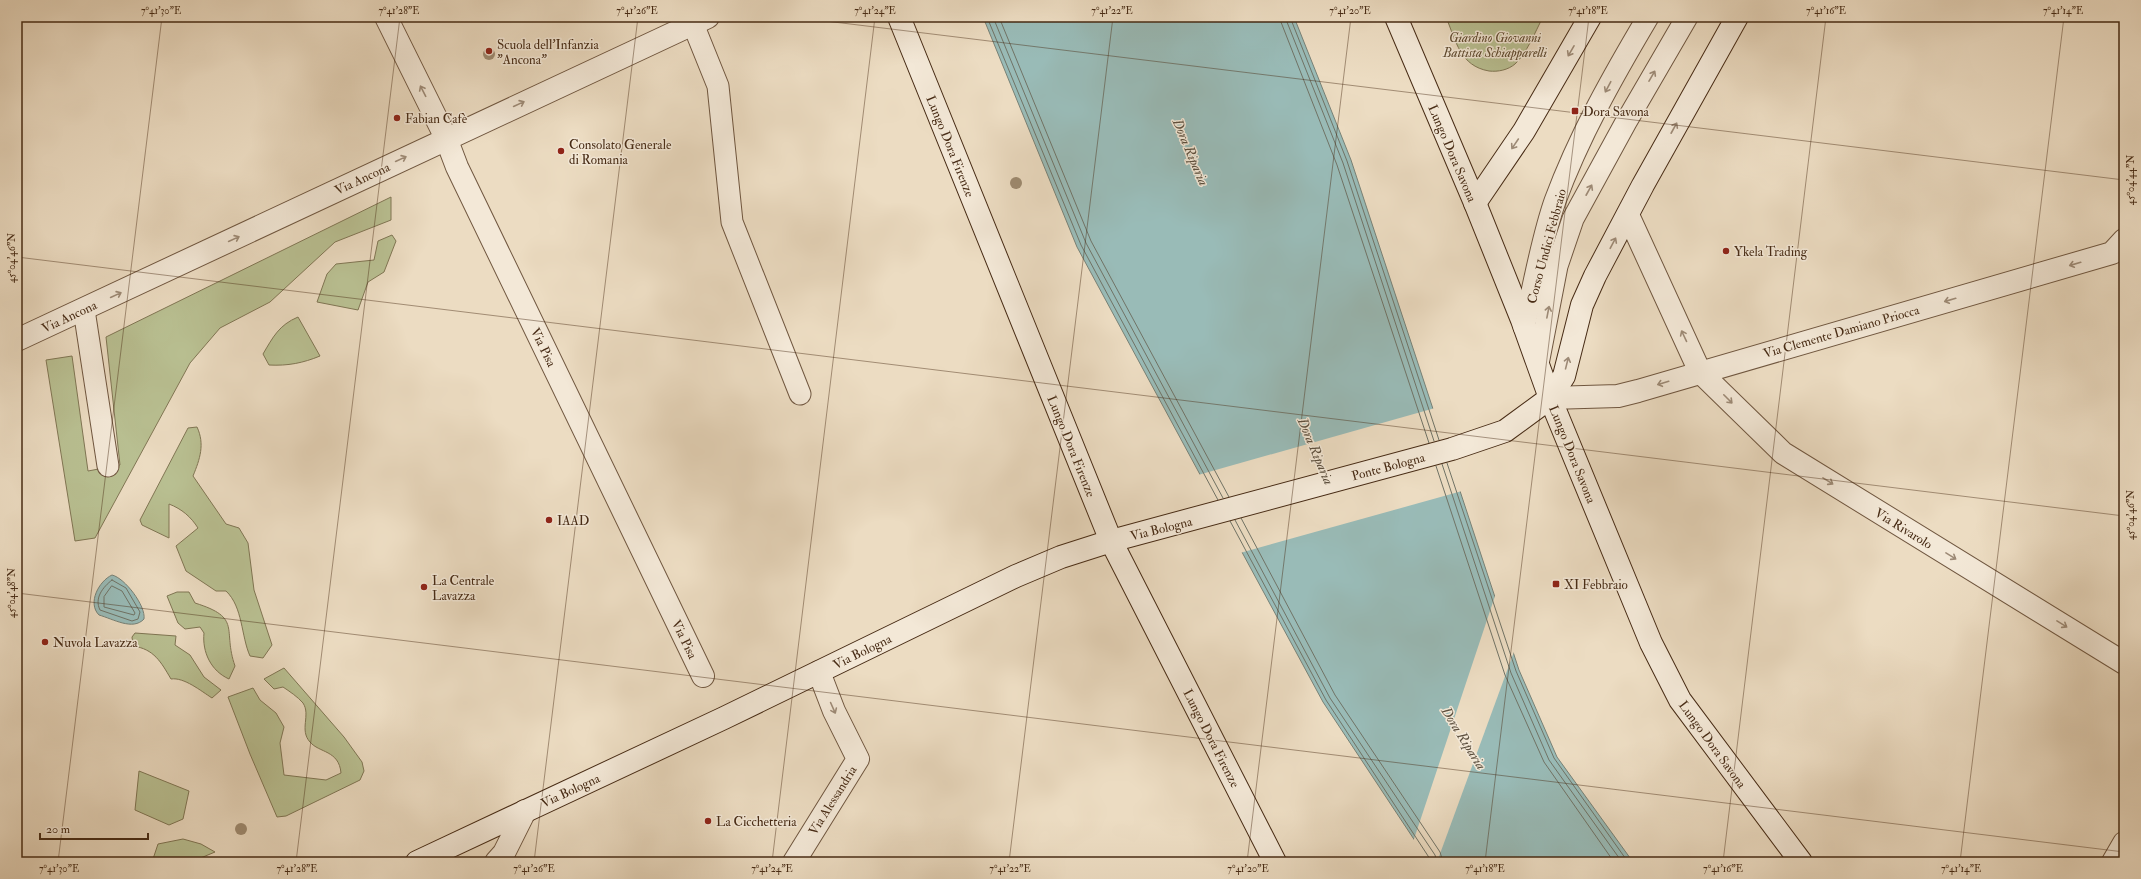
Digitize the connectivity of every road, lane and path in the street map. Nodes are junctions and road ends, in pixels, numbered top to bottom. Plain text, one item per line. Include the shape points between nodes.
1 (386, 17) edge
2 (899, 17) edge
3 (1396, 17) edge
4 (1590, 17) edge
5 (1648, 17) edge
6 (1687, 17) edge
7 (1737, 17) edge
8 (700, 20) edge
9 (446, 138) junction
10 (1475, 204) junction
11 (1628, 215) junction
12 (2120, 251) edge
13 (84, 310) junction
14 (1524, 327) junction
15 (17, 340) edge
16 (1538, 364) junction
17 (1700, 372) junction
18 (800, 394) dead end
19 (1550, 398) junction
20 (108, 466) dead end
21 (1209, 516) joint
22 (1110, 541) junction
23 (2124, 662) edge
24 (819, 672) junction
25 (703, 676) dead end
26 (525, 811) junction
27 (2124, 843) edge
28 (417, 862) edge
29 (496, 862) edge
30 (794, 862) edge
31 (1275, 862) edge
32 (1802, 862) edge
33 (2113, 862) edge

9 -> 1 street, Via Pisa
2 - 22 street, Lungo Dora Firenze
3 - 10 street, Lungo Dora Savona
4 -> 10 street via 1524,131
5 -> 14 lane, Corso Undici Febbraio via 1583,136 1555,202
16 -> 6 lane, Corso Undici Febbraio via 1557,266 1573,219
11 -> 7 street
9 -> 8 street, Via Ancona
8 - 18 lane via 718,86 732,222
13 -> 9 street, Via Ancona
9 - 25 street, Via Pisa via 464,181
10 - 14 street, Lungo Dora Savona
17 -> 11 street
19 -> 11 street via 1564,376 1582,305
12 -> 17 street, Via Clemente Damiano Priocca
13 - 15 street, Via Ancona
13 - 20 lane
14 - 16 street, Lungo Dora Savona
16 - 19 street, Lungo Dora Savona
17 -> 19 street, Via Clemente Damiano Priocca via 1618,396
17 -> 23 street, Via Rivarolo via 1783,453
19 - 21 street, Ponte Bologna via 1505,431 1452,449
19 - 32 street, Lungo Dora Savona via 1651,643 1680,700
21 - 22 street, Via Bologna
22 - 24 street, Via Bologna via 1061,557 1016,576
22 - 31 street, Lungo Dora Firenze
24 - 26 street, Via Bologna
24 -> 30 street, Via Alessandria via 834,711 858,759
26 - 28 street, Via Bologna
26 - 29 street, Via Bologna via 504,853
27 - 33 street

